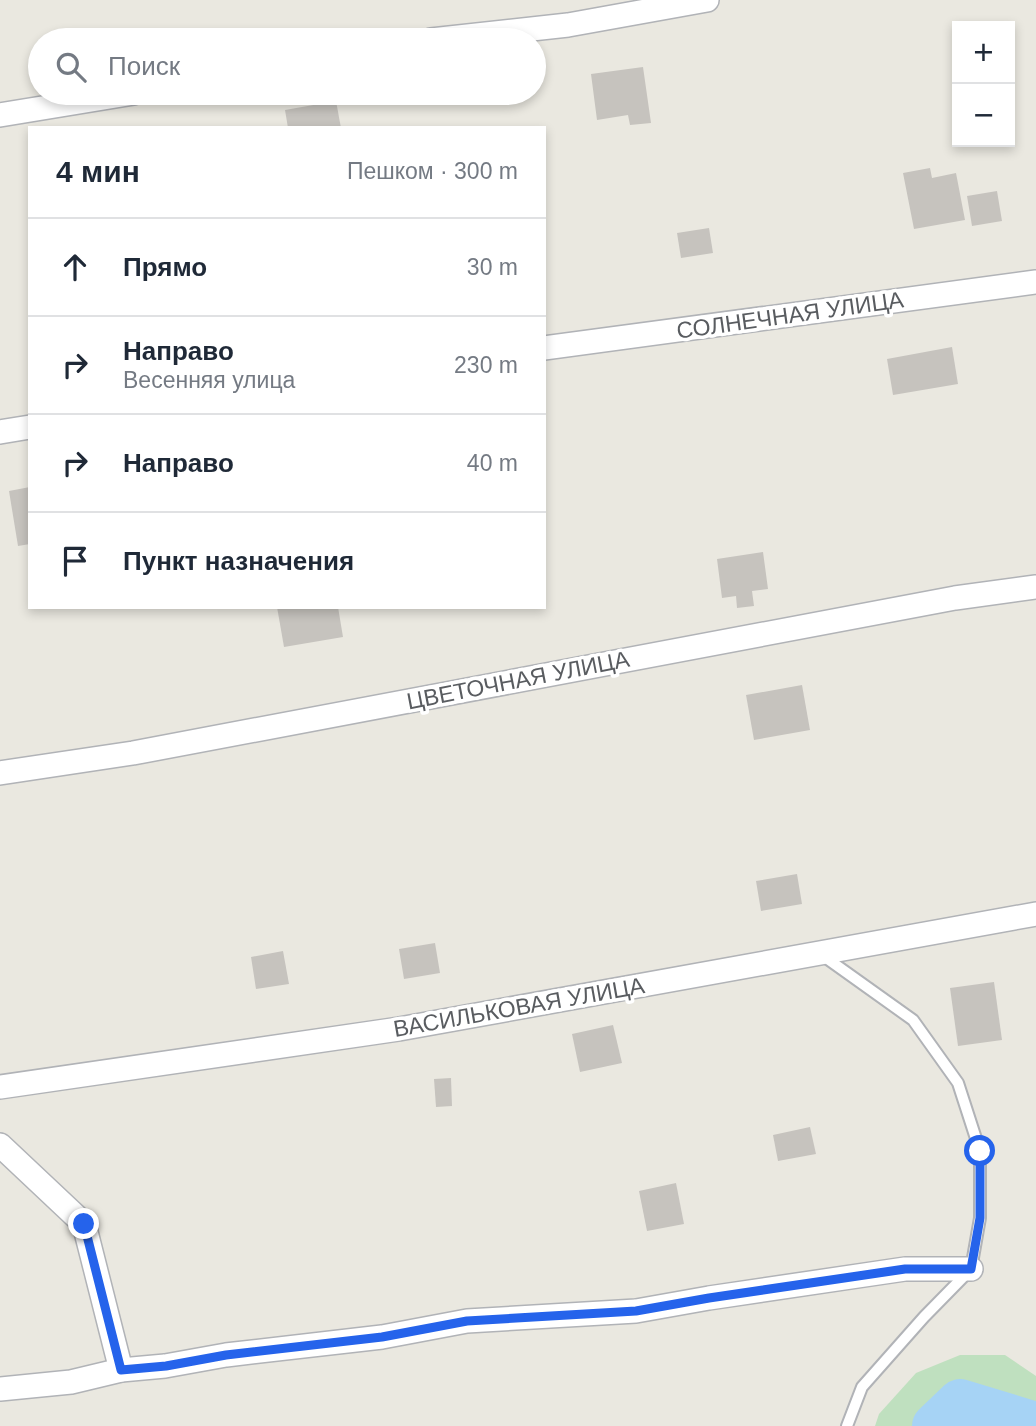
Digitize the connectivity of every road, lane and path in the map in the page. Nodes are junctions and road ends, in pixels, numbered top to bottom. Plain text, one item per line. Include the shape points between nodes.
1 (707, 0) edge
2 (541, 28) edge
3 (64, 105) edge
4 (0, 116) edge
5 (1036, 282) edge
6 (546, 348) edge
7 (28, 427) edge
8 (0, 432) edge
9 (1036, 587) edge
10 (0, 772) edge
11 (1036, 914) edge
12 (820, 953) junction
13 (0, 1087) edge
14 (0, 1146) edge
15 (971, 1269) junction
16 (121, 1370) junction
17 (0, 1389) edge
18 (847, 1426) edge

1 - 2 street
3 - 4 street
5 - 6 street, СОЛНЕЧНАЯ УЛИЦА
7 - 8 street
9 - 10 street, ЦВЕТОЧНАЯ УЛИЦА via 955,598 133,753
11 - 12 street, ВАСИЛЬКОВАЯ УЛИЦА
12 - 13 street, ВАСИЛЬКОВАЯ УЛИЦА via 399,1029
12 - 15 lane via 913,1020 958,1083 980,1151 980,1218
14 - 16 street via 84,1224
15 - 16 street via 905,1269 636,1311 467,1321 382,1337
15 - 18 lane via 862,1387
16 - 17 street via 71,1382

